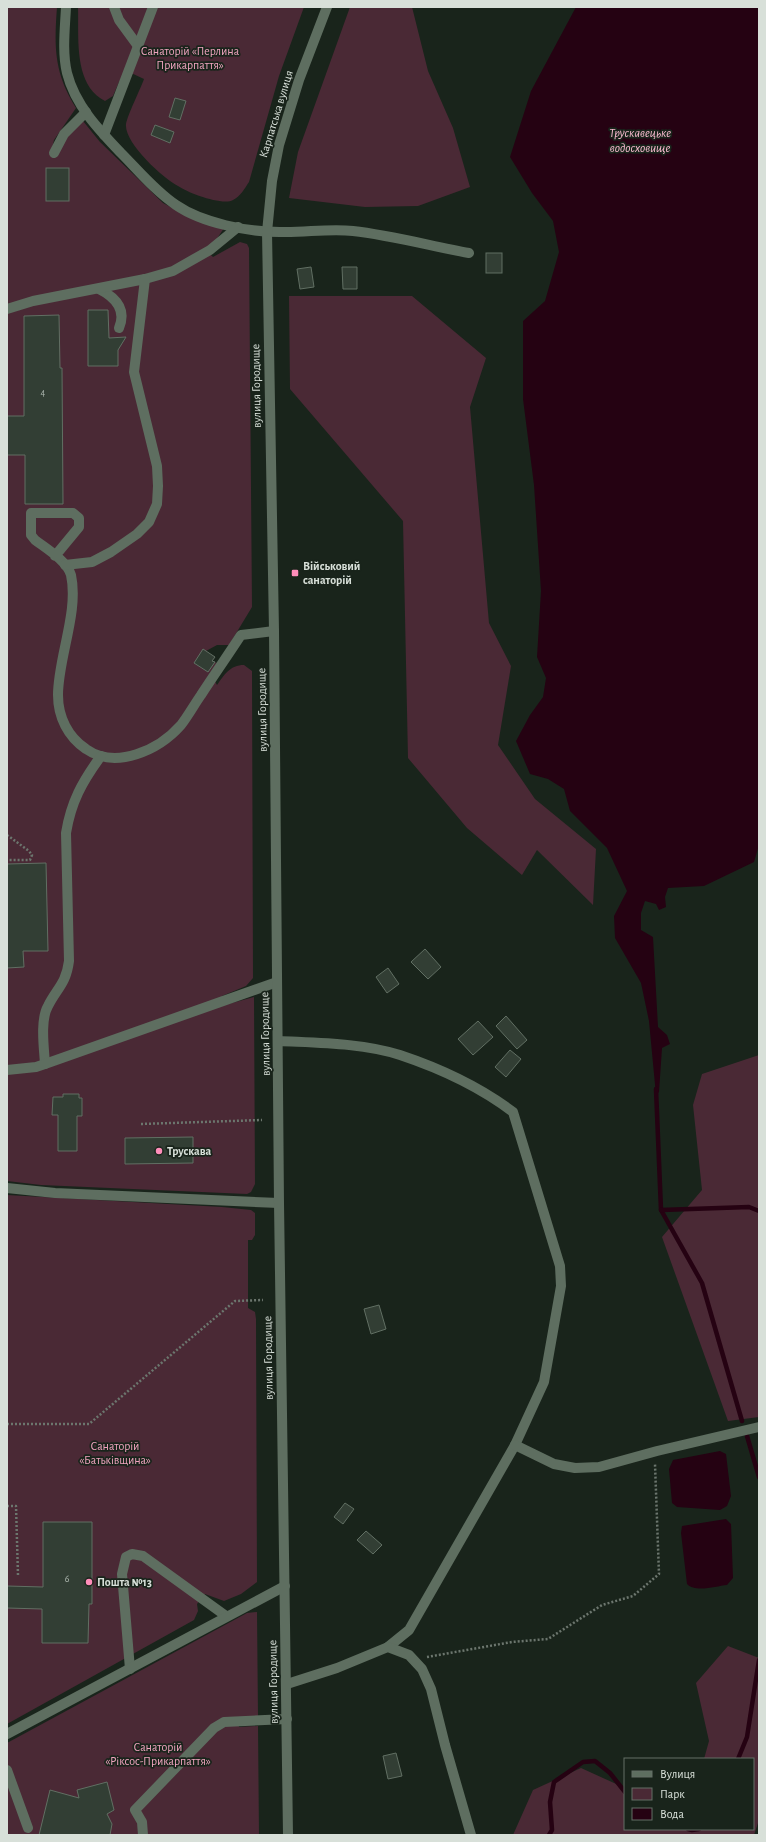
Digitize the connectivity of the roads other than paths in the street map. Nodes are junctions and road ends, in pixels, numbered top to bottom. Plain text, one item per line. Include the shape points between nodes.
1 (66, 7) edge
2 (114, 7) edge
3 (154, 7) edge
4 (328, 7) edge
5 (138, 46) junction
6 (86, 112) junction
7 (104, 135) junction
8 (54, 153) dead end
9 (238, 227) junction
10 (267, 232) junction
11 (469, 253) dead end
12 (145, 279) junction
13 (99, 289) junction
14 (7, 309) edge
15 (119, 328) dead end
16 (55, 556) junction
17 (66, 565) junction
18 (274, 631) junction
19 (101, 756) junction
20 (278, 982) junction
21 (279, 1041) junction
22 (45, 1064) junction
23 (7, 1070) edge
24 (7, 1188) edge
25 (279, 1203) junction
26 (759, 1427) edge
27 (515, 1445) junction
28 (285, 1586) junction
29 (226, 1616) junction
30 (388, 1647) junction
31 (130, 1669) junction
32 (287, 1684) junction
33 (287, 1719) junction
34 (7, 1734) edge
35 (7, 1770) edge
36 (28, 1828) dead end
37 (143, 1835) edge
38 (288, 1835) edge
39 (471, 1835) edge

1 - 6 street via 64,43 67,72 72,90
2 - 5 street
3 - 5 street
4 - 10 street, Карпатська вулиця via 299,80 279,145 272,181
5 - 7 street
6 - 7 street
6 - 8 street via 64,134
7 - 9 street via 155,187 186,212 213,222
9 - 10 street
9 - 12 street via 210,250 173,271
10 - 11 street via 352,231
10 - 18 street, вулиця Городище
12 - 13 street
12 - 17 street via 134,372 157,466 157,504 149,522 111,552 92,562
13 - 14 street via 33,301
13 - 15 street via 113,298 121,308
16 - 16 street via 32,535 31,513 73,513 78,518 79,527
16 - 17 street
17 - 19 street via 71,574 73,597 59,678 59,712 65,727 77,743
18 - 19 street via 241,635 181,725 166,739 134,755 111,758
18 - 20 street, вулиця Городище
19 - 22 street via 75,796 68,815 66,833 69,961 64,982 45,1014
20 - 21 street, вулиця Городище
20 - 22 street
21 - 25 street, вулиця Городище
21 - 27 street via 362,1047 399,1055 444,1072 497,1100 513,1112 560,1266 561,1286 544,1382
22 - 23 street
24 - 25 street via 55,1193
25 - 28 street, вулиця Городище
26 - 27 street via 657,1451 599,1468 575,1468 554,1464
27 - 30 street via 409,1630
28 - 29 street
28 - 32 street, вулиця Городище
29 - 31 street
29 - 31 street via 142,1556 132,1554 126,1557 122,1574
30 - 32 street via 337,1668
30 - 39 street via 409,1656 422,1669 431,1689
31 - 34 street
32 - 33 street, вулиця Городище
33 - 37 street via 224,1722 214,1728 135,1810 142,1822
33 - 38 street, вулиця Городище
35 - 36 street

